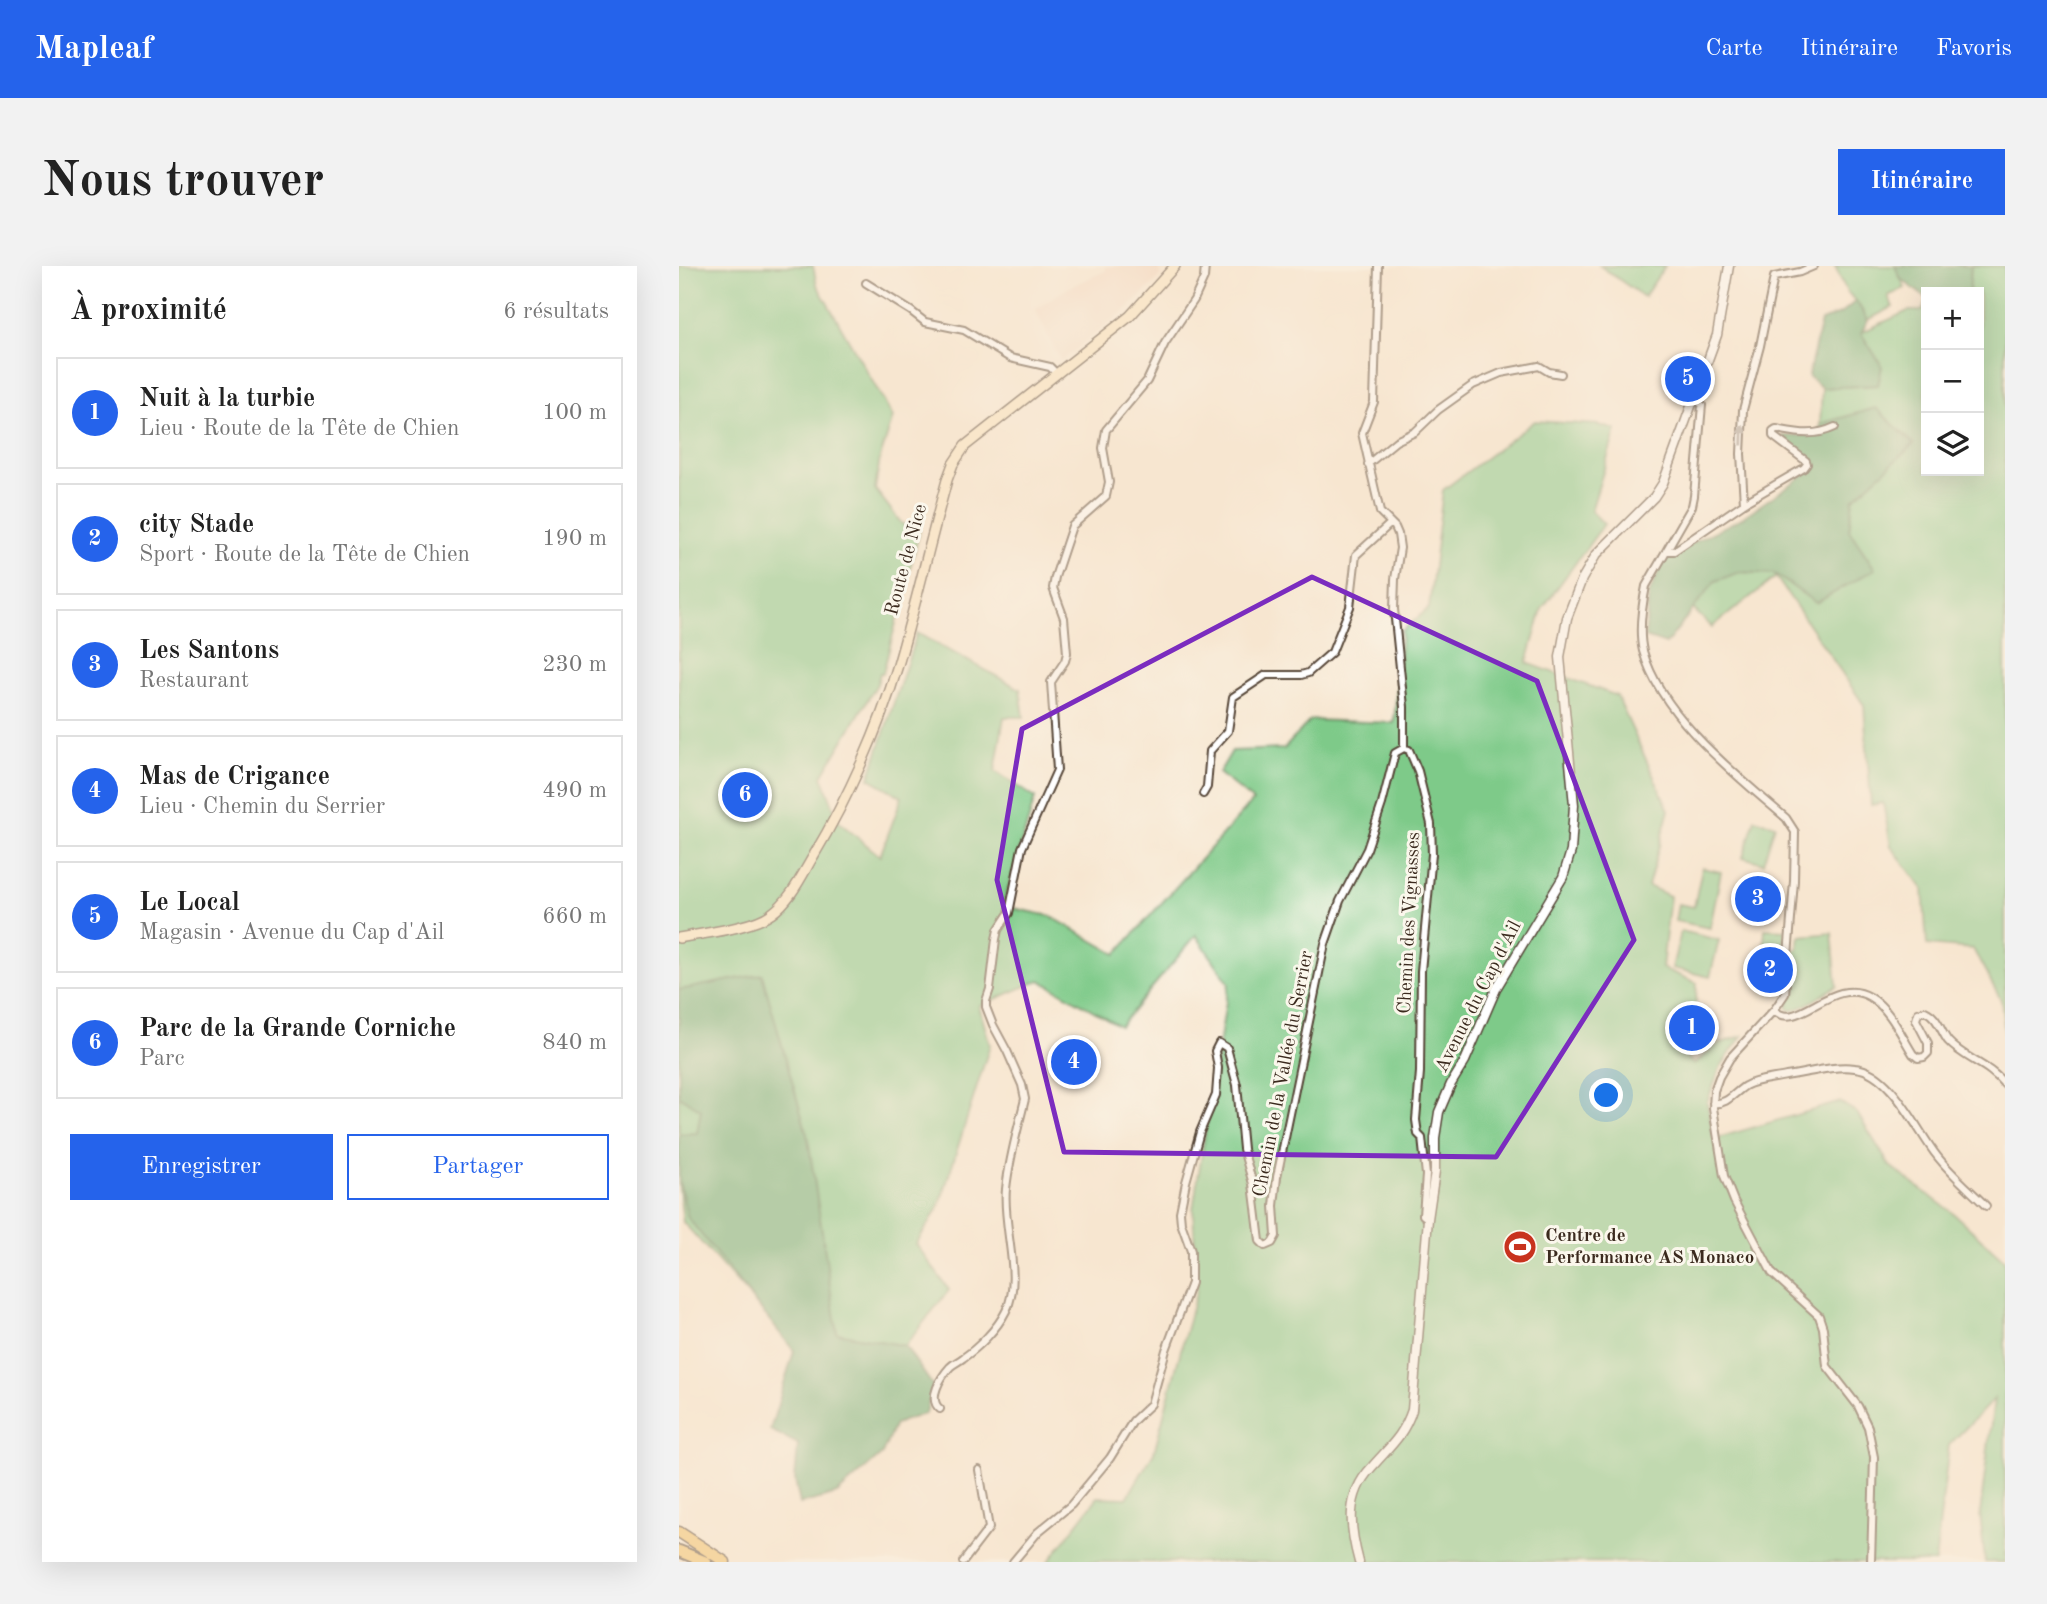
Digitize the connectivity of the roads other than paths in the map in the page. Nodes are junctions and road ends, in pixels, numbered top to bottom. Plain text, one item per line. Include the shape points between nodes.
1 (1175, 266) edge
2 (1205, 266) edge
3 (1378, 266) edge
4 (1729, 266) edge
5 (1814, 266) edge
6 (866, 283) dead end
7 (1056, 373) junction
8 (1561, 374) dead end
9 (1695, 398) junction
10 (1835, 427) dead end
11 (1368, 464) junction
12 (1744, 503) junction
13 (1391, 523) junction
14 (1666, 551) junction
15 (1405, 748) junction
16 (1203, 794) dead end
17 (679, 938) edge
18 (1774, 1010) junction
19 (2005, 1085) edge
20 (1713, 1103) junction
21 (1435, 1138) junction
22 (1422, 1139) junction
23 (1986, 1206) dead end
24 (1428, 1219) junction
25 (940, 1409) dead end
26 (979, 1470) dead end
27 (679, 1532) edge
28 (683, 1557) edge
29 (706, 1562) edge
30 (725, 1562) edge
31 (963, 1562) edge
32 (1013, 1562) edge
33 (1359, 1562) edge
34 (1871, 1562) edge

1 - 7 main road, Route de Nice via 1130,316
2 - 25 street via 1194,300 1165,343 1147,381 1107,430 1103,448 1109,482 1106,496 1072,526 1055,577 1053,588 1064,618 1067,653 1051,682 1057,770 1022,848 1009,913 998,930 986,1000 1025,1099 1006,1187 1012,1300 996,1327 942,1377 934,1397
3 - 11 street, Chemin des Vignasses via 1374,402 1362,433
4 - 9 street, Avenue du Cap d'Ail via 1717,335
12 -> 5 street via 1743,410 1774,277
6 - 7 street via 925,322 964,330 1010,358 1050,367
7 - 17 main road, Route de Nice via 965,446 953,464 897,666 828,832 785,902 755,923
8 - 11 street via 1539,366 1501,373 1473,385
9 - 14 street via 1702,405 1694,496
9 - 21 street, Avenue du Cap d'Ail via 1659,491 1595,555 1572,602 1560,657 1574,805 1571,851 1563,877 1497,986 1439,1112
10 - 12 street via 1806,434 1773,431 1777,440 1807,464
11 - 13 street, Chemin des Vignasses via 1380,512
12 - 14 street via 1674,551
13 - 15 street, Chemin des Vignasses via 1400,548 1394,609
13 - 16 street via 1356,555 1350,607 1327,659 1301,675 1266,675 1235,695 1228,731 1210,751
14 - 18 street via 1646,586 1643,601 1642,645 1650,670 1702,744 1786,818 1795,832 1785,994
15 - 22 street, Chemin des Vignasses via 1418,771 1431,824 1416,1120
15 - 32 street, Chemin de la Vallée du Serrier via 1395,753 1367,849 1340,901 1325,944 1277,1177 1276,1236 1265,1246 1260,1241 1237,1085 1227,1048 1219,1043 1215,1051 1216,1095 1200,1132 1180,1212 1191,1251 1191,1283 1165,1350 1156,1393 1070,1505 1038,1532
18 - 19 street via 1790,1017 1834,994 1860,993 1885,1010 1918,1058 1928,1053 1916,1020 1918,1013 1925,1011 1933,1014 1949,1041
18 - 20 street via 1730,1058 1719,1077
20 - 23 street via 1727,1101 1757,1082 1835,1069 1870,1072 1902,1104 1939,1159
20 - 34 street via 1724,1175 1734,1201 1772,1273 1819,1316 1827,1366 1859,1406 1868,1427 1874,1457
21 - 22 street
21 - 24 street, Avenue du Cap d'Ail
22 - 24 street, Chemin des Vignasses via 1426,1175 1423,1215
24 - 33 street, Avenue du Cap d'Ail via 1412,1410 1401,1436 1358,1485 1351,1517
26 - 31 street via 989,1528
27 - 30 main road
28 - 29 highway

